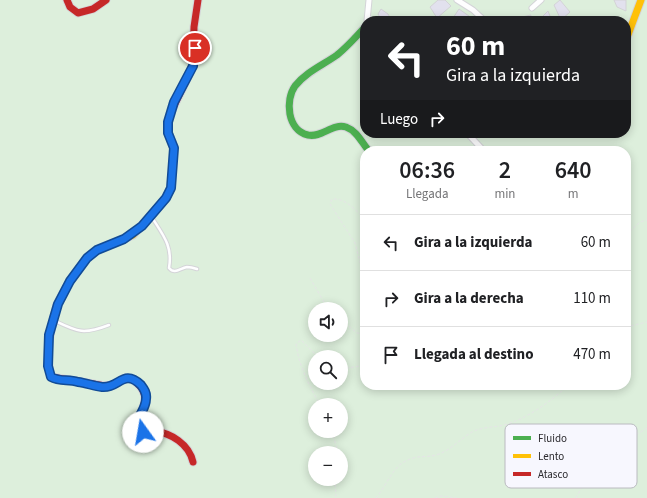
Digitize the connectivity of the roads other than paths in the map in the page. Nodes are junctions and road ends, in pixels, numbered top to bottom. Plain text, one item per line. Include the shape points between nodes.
1 (67, 0) edge
2 (106, 0) edge
3 (198, 0) edge
4 (370, 0) edge
5 (457, 0) edge
6 (541, 0) edge
7 (641, 0) edge
8 (532, 8) dead end
9 (368, 16) edge
10 (480, 16) edge
11 (631, 27) edge
12 (360, 32) edge
13 (472, 138) edge
14 (364, 146) edge
15 (479, 146) edge
16 (151, 216) junction
17 (197, 269) dead end
18 (53, 320) junction
19 (109, 325) dead end
20 (194, 462) dead end

1 - 2 street via 70,8 78,13 98,7
3 - 16 street via 193,66 174,102 168,122 168,133 174,148 171,188
4 - 9 street
5 - 10 street
6 - 8 street
7 - 11 street
12 - 14 street via 336,56 302,79 292,95 290,113 292,121 302,132 314,135 334,126 342,126 354,132
13 - 15 street
16 - 17 lane via 168,243 171,256 169,268 175,272 189,267
16 - 18 street via 133,234 97,250 87,258 70,281
18 - 19 lane via 78,332
18 - 20 street via 48,348 51,377 102,387 126,378 136,381 146,393 146,400 136,427 143,432 159,432 183,444 189,449

